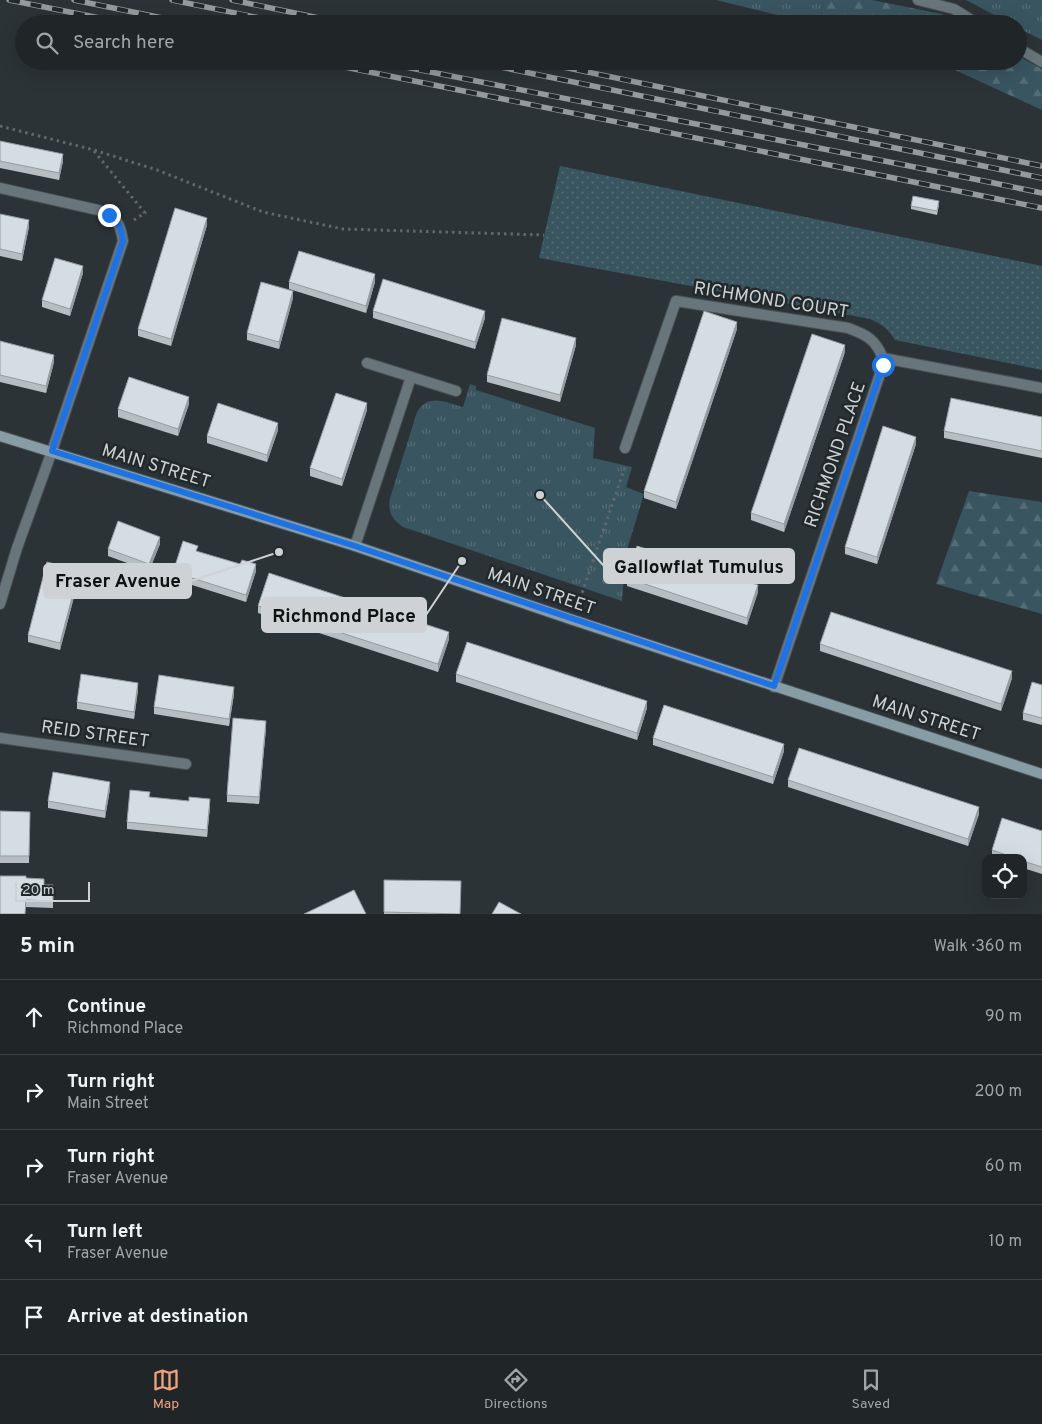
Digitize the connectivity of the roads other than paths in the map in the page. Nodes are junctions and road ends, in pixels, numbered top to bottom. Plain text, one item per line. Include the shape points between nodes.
1 (918, 0) edge
2 (964, 15) edge
3 (1027, 53) edge
4 (1042, 62) edge
5 (0, 188) edge
6 (883, 358) junction
7 (367, 362) dead end
8 (411, 377) junction
9 (1042, 388) edge
10 (456, 391) dead end
11 (0, 436) edge
12 (625, 448) road end
13 (52, 451) junction
14 (355, 546) junction
15 (0, 604) edge
16 (774, 686) junction
17 (0, 738) edge
18 (186, 764) dead end
19 (1042, 774) edge

1 - 2 street via 954,9
3 - 4 street
5 - 13 street via 98,210 119,224 123,241
6 - 9 street
6 - 12 street, RICHMOND COURT via 872,339 848,328 676,302
6 - 16 street, RICHMOND PLACE
7 - 8 street
8 - 10 street
8 - 14 street
11 - 13 main road, MAIN STREET
13 - 14 main road, MAIN STREET
13 - 15 street
14 - 16 main road, MAIN STREET
16 - 19 main road, MAIN STREET
17 - 18 street, REID STREET

